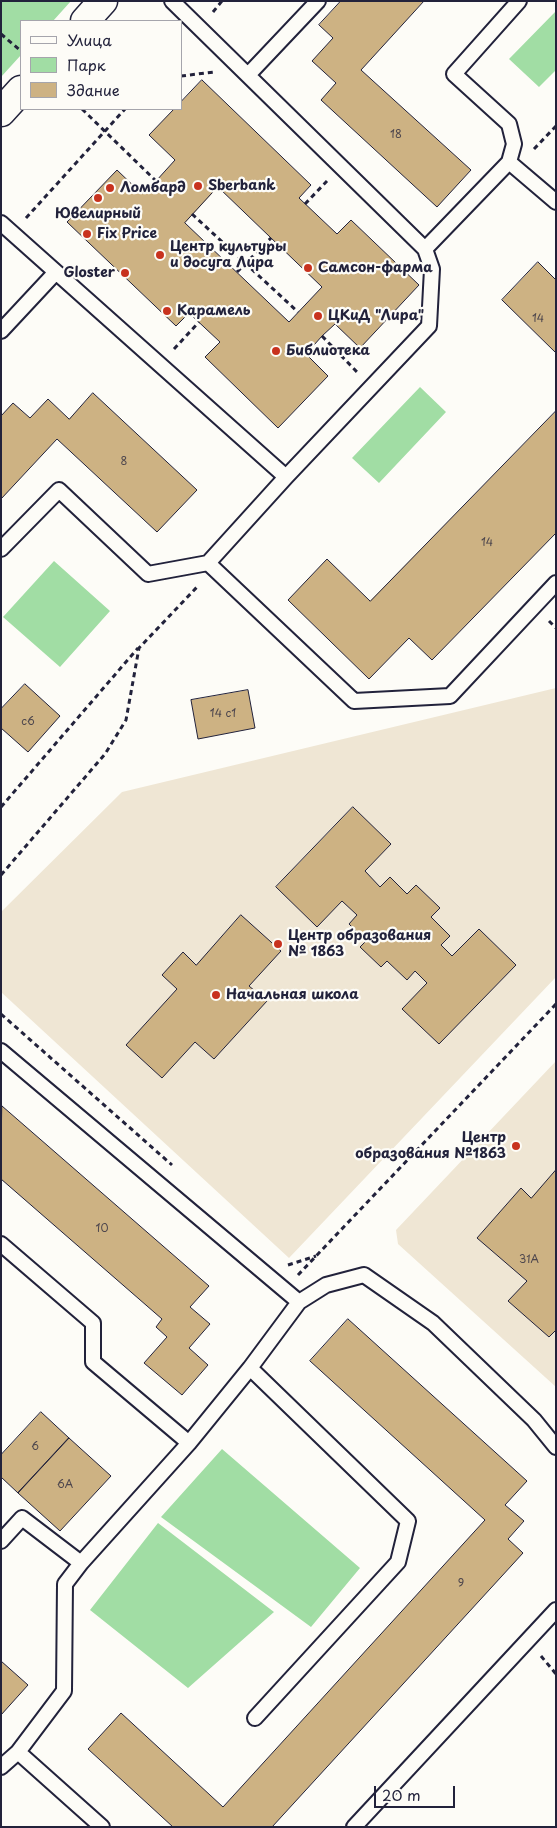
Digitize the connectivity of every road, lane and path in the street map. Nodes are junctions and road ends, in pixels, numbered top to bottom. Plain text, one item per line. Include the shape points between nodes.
1 (103, 1) edge
2 (172, 1) edge
3 (318, 1) edge
4 (519, 1) edge
5 (86, 20) edge
6 (1, 34) edge
7 (20, 50) edge
8 (245, 72) junction
9 (182, 76) edge
10 (20, 91) edge
11 (83, 110) edge
12 (124, 110) edge
13 (1, 112) edge
14 (105, 131) junction
15 (513, 165) junction
16 (341, 166) junction
17 (156, 181) dead end
18 (556, 202) edge
19 (305, 204) dead end
20 (192, 214) dead end
21 (1, 223) edge
22 (12, 234) junction
23 (271, 238) dead end
24 (424, 250) junction
25 (246, 264) junction
26 (56, 272) junction
27 (237, 272) dead end
28 (298, 312) dead end
29 (199, 322) dead end
30 (1, 331) edge
31 (322, 336) dead end
32 (160, 364) junction
33 (371, 386) junction
34 (286, 476) junction
35 (1, 549) edge
36 (211, 566) junction
37 (556, 583) edge
38 (139, 648) junction
39 (1, 807) edge
40 (1, 875) edge
41 (556, 1004) edge
42 (1, 1014) edge
43 (1, 1050) edge
44 (173, 1166) dead end
45 (1, 1244) edge
46 (316, 1256) junction
47 (286, 1265) dead end
48 (285, 1289) junction
49 (299, 1302) junction
50 (250, 1368) junction
51 (189, 1443) junction
52 (556, 1447) edge
53 (1, 1542) edge
54 (81, 1563) junction
55 (556, 1610) edge
56 (255, 1718) dead end
57 (18, 1752) junction
58 (1, 1767) edge
59 (102, 1827) edge
60 (354, 1827) edge

1 - 5 street
2 - 8 lane
3 - 8 lane
4 - 15 lane via 454,74 509,124 514,144
6 - 7 path
8 - 9 path
8 - 16 lane
10 - 13 street
11 - 14 path
12 - 14 path
14 - 17 path
14 - 22 path
15 - 18 lane
15 - 24 lane
16 - 19 path
16 - 24 lane
20 - 25 path
21 - 22 lane
22 - 26 lane
23 - 25 path
24 - 33 lane via 432,269 429,326
25 - 27 path
25 - 28 path
26 - 30 lane
26 - 32 lane
29 - 32 path
31 - 33 path
32 - 34 lane
33 - 34 lane
34 - 36 lane
35 - 36 lane via 59,490 148,574
36 - 37 lane via 354,701 450,696
36 - 38 path
38 - 39 path
38 - 40 path via 126,720 104,754
41 - 46 path
42 - 44 path
43 - 48 lane
45 - 51 lane via 93,1323 93,1362
46 - 47 path
46 - 48 path
48 - 49 lane
49 - 50 lane
49 - 52 lane via 326,1285 364,1275 433,1323 534,1420
50 - 51 lane
50 - 56 lane via 408,1521 398,1562
51 - 54 lane
53 - 54 lane via 22,1518
54 - 57 lane via 65,1584 64,1691
55 - 60 lane
57 - 58 lane
57 - 59 lane

